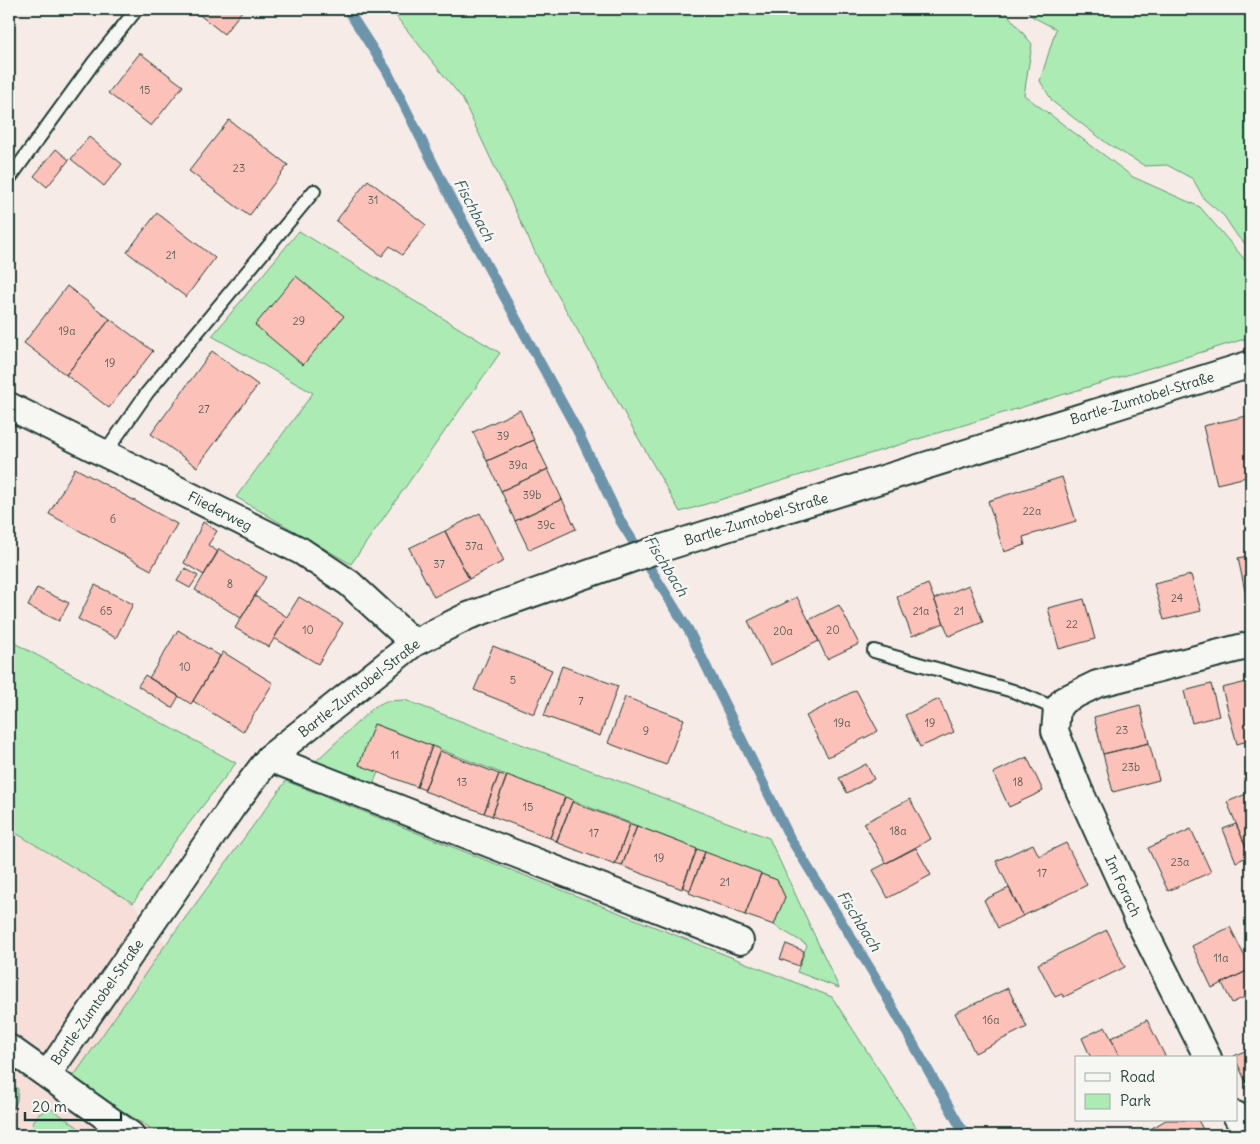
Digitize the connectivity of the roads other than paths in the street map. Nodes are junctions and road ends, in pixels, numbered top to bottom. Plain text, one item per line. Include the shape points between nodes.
1 (137, 9) edge
2 (9, 179) edge
3 (314, 191) dead end
4 (1251, 364) edge
5 (9, 406) edge
6 (105, 453) junction
7 (414, 643) junction
8 (1251, 645) edge
9 (874, 652) dead end
10 (1057, 709) junction
11 (269, 758) junction
12 (740, 941) dead end
13 (9, 1048) edge
14 (1207, 1056) edge
15 (47, 1075) junction
16 (1238, 1118) edge
17 (131, 1135) edge
18 (1251, 1135) edge

1 - 2 lane
3 - 6 lane via 147,393
4 - 7 street, Bartle-Zumtobel-Straße via 656,550 468,616
5 - 6 street, Fliederweg
6 - 7 street, Fliederweg via 301,551 349,583
7 - 11 street, Bartle-Zumtobel-Straße
8 - 10 street via 1097,684 1064,700
9 - 10 lane via 1013,691
10 - 14 street, Im Forach via 1055,731 1079,790 1138,919
11 - 12 street
11 - 15 street, Bartle-Zumtobel-Straße
13 - 15 street
15 - 17 street
16 - 18 street

